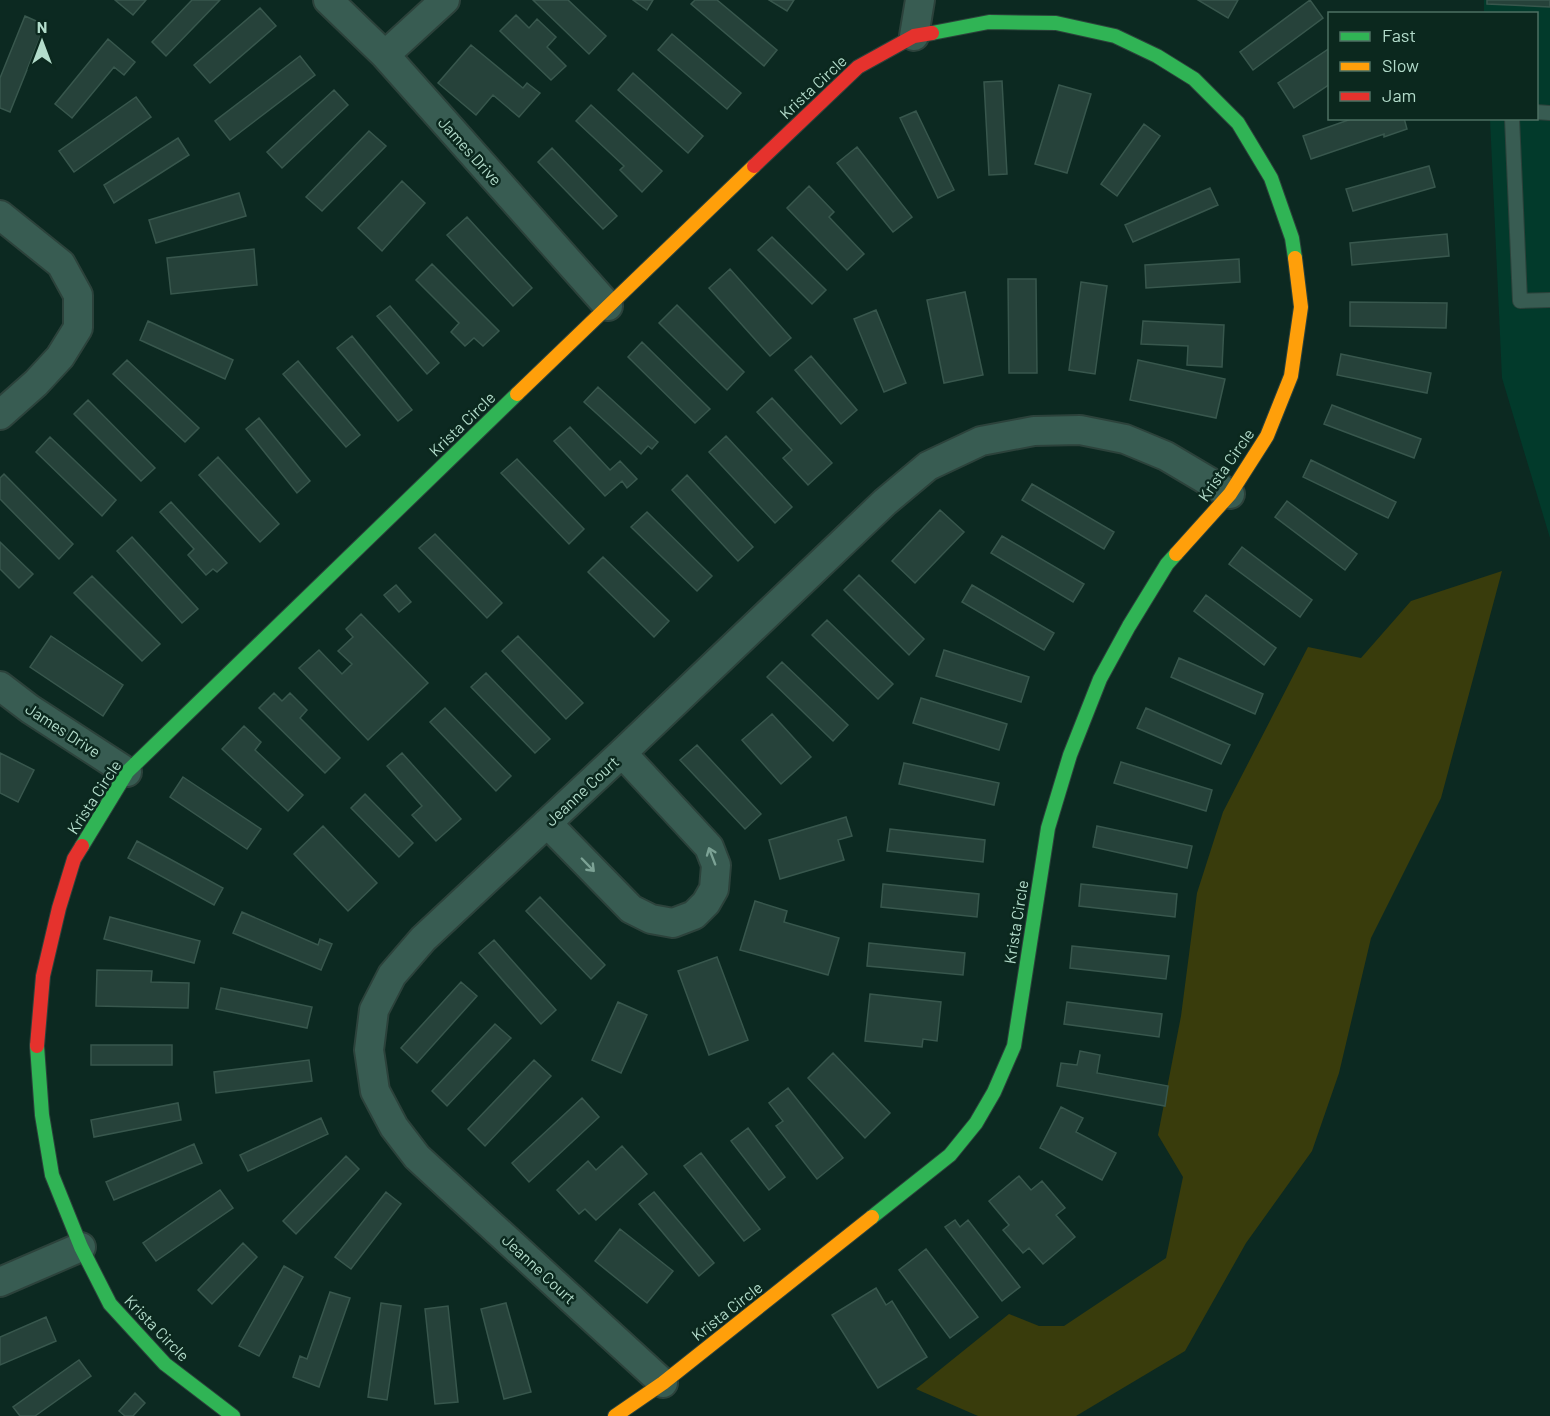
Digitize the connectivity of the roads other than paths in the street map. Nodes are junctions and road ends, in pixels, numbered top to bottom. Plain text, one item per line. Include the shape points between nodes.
1 (328, 0) edge
2 (446, 0) edge
3 (920, 0) edge
4 (914, 36) junction
5 (385, 55) junction
6 (1512, 120) edge
7 (0, 215) edge
8 (1550, 300) edge
9 (608, 306) junction
10 (0, 415) edge
11 (1230, 494) junction
12 (0, 686) edge
13 (622, 753) junction
14 (127, 772) junction
15 (547, 824) junction
16 (81, 1246) junction
17 (0, 1282) edge
18 (663, 1383) junction
19 (232, 1416) edge
20 (615, 1416) edge

1 - 5 street, James Drive
2 - 5 street
3 - 4 street
4 - 9 street, Krista Circle via 858,67
4 - 11 street, Krista Circle via 989,22 1056,24 1114,36 1157,56 1194,80 1238,123 1271,178 1292,238 1300,307 1291,376 1267,436
5 - 9 street, James Drive
6 - 8 lane via 1520,301
7 - 10 street via 61,264 78,295 78,328 60,357
9 - 14 street, Krista Circle
11 - 13 street, Jeanne Court via 1166,456 1125,439 1069,430 1034,431 981,441 928,466 885,502
11 - 18 street, Krista Circle via 1167,564 1114,653 1087,711 1048,828 1014,1046 976,1123 950,1155
12 - 14 street, James Drive via 30,710
13 - 15 street, Jeanne Court
15 -> 13 street via 631,909 651,919 673,922 694,915 714,889 716,865 709,847
14 - 16 street, Krista Circle via 74,859 43,976 36,1052 42,1115 52,1175
15 - 18 street, Jeanne Court via 423,939 392,975 374,1010 369,1050 375,1091 394,1127 417,1157
16 - 17 street
16 - 19 street, Krista Circle via 110,1304 165,1364
18 - 20 street, Krista Circle

